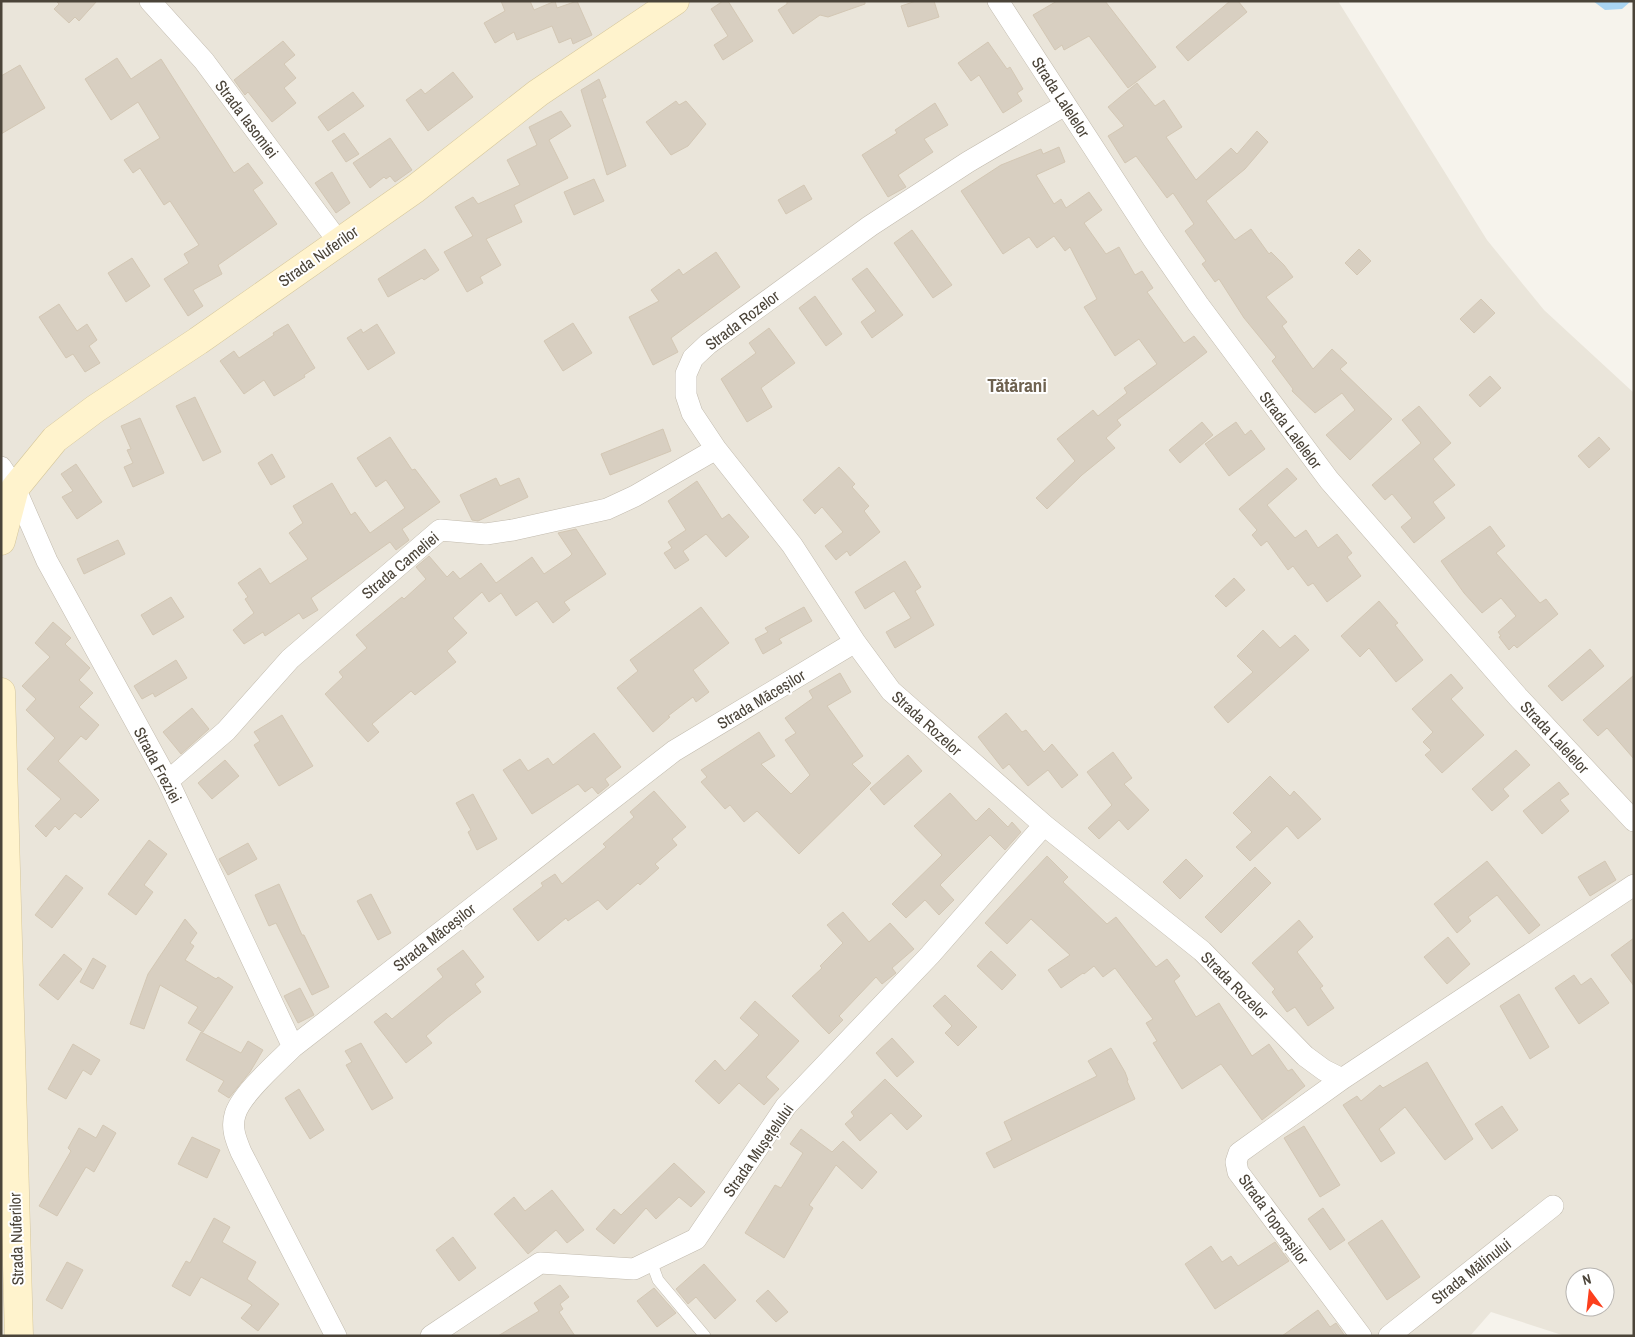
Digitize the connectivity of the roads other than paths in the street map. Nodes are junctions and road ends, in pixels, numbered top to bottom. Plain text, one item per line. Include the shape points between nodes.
1 (150, 1) edge
2 (676, 1) edge
3 (998, 1) edge
4 (1065, 105) junction
5 (338, 241) junction
6 (716, 448) junction
7 (8, 478) edge
8 (1, 542) edge
9 (855, 642) junction
10 (1, 692) edge
11 (168, 781) junction
12 (1634, 820) edge
13 (1044, 825) junction
14 (1634, 885) edge
15 (293, 1047) junction
16 (1342, 1079) junction
17 (1553, 1206) dead end
18 (651, 1261) junction
19 (19, 1336) edge
20 (336, 1336) edge
21 (431, 1336) edge
22 (704, 1336) edge
23 (1361, 1336) edge
24 (1389, 1336) edge

1 - 5 street, Strada Iasomiei via 204,61
2 - 5 main road, Strada Nuferilor via 538,93 415,189
3 - 4 street, Strada Lalelelor
4 - 6 street, Strada Rozelor via 968,162 870,226 693,358 686,374 686,395 692,413
4 - 12 street, Strada Lalelelor via 1198,304 1329,480 1518,698
5 - 7 main road, Strada Nuferilor via 198,341 95,409
6 - 9 street, Strada Rozelor via 792,545
6 - 11 street, Strada Cameliei via 607,509 486,534 440,530 290,660 226,731
7 - 8 main road, Strada Nuferilor
7 - 11 street, Strada Freziei via 47,561
9 - 13 street, Strada Rozelor via 891,691
9 - 15 street, Strada Măceșilor via 674,751
10 - 19 main road, Strada Nuferilor
11 - 15 street, Strada Freziei
13 - 16 street, Strada Rozelor via 1202,951 1305,1056
13 - 18 street, Strada Mușețelului via 930,955 786,1106 696,1239
14 - 16 street
15 - 20 street, Strada Măceșilor via 251,1088 235,1114 234,1132 241,1152
16 - 23 street, Strada Toporașilor via 1239,1153 1236,1162 1238,1172
17 - 24 street, Strada Mălinului
18 - 21 street, Strada Mușețelului via 634,1269 540,1263
18 - 22 lane via 658,1280

